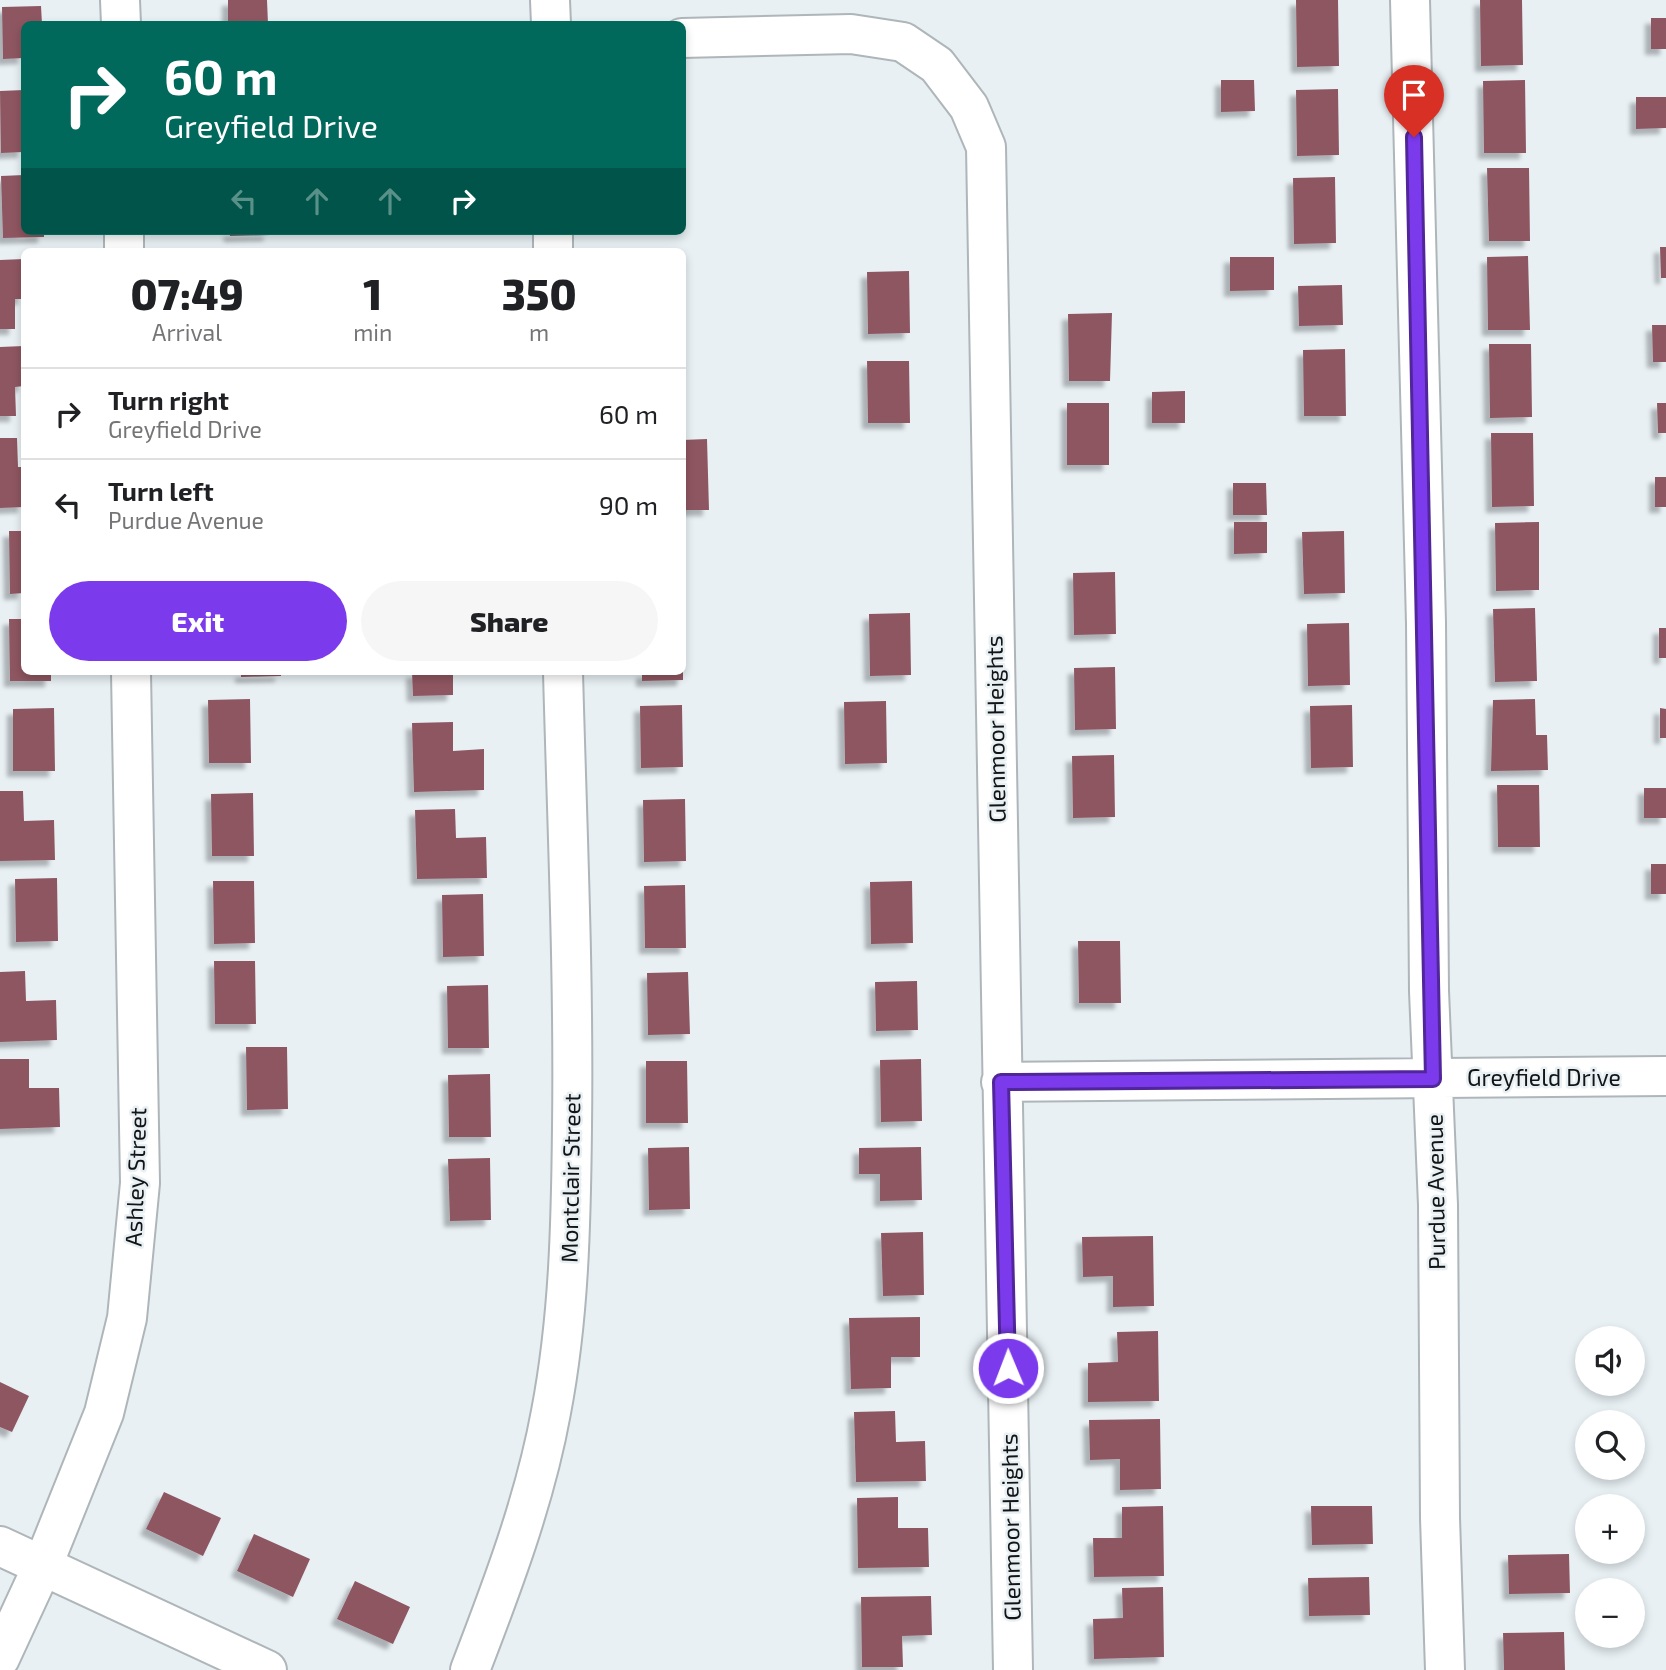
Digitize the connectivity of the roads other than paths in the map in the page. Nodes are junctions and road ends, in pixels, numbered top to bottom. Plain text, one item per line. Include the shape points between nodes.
1 (120, 0) edge
2 (550, 0) edge
3 (1410, 0) edge
4 (121, 21) edge
5 (551, 21) edge
6 (686, 38) edge
7 (131, 675) edge
8 (563, 675) edge
9 (1666, 1076) edge
10 (1433, 1079) junction
11 (1001, 1082) junction
12 (0, 1546) edge
13 (43, 1565) junction
14 (0, 1658) edge
15 (267, 1670) edge
16 (470, 1670) edge
17 (1013, 1670) edge
18 (1445, 1670) edge

1 - 4 street
2 - 5 street
3 - 10 street, Purdue Avenue
6 - 11 street, Glenmoor Heights via 851,34 903,42 937,65 969,107 986,147
7 - 13 street, Ashley Street via 137,1229 116,1372
8 - 16 street, Montclair Street via 574,1007 567,1306 541,1457
9 - 10 street, Greyfield Drive
10 - 11 street, Greyfield Drive
10 - 18 street, Purdue Avenue
11 - 17 street, Glenmoor Heights
12 - 13 street
13 - 14 street, Ashley Street
13 - 15 street

